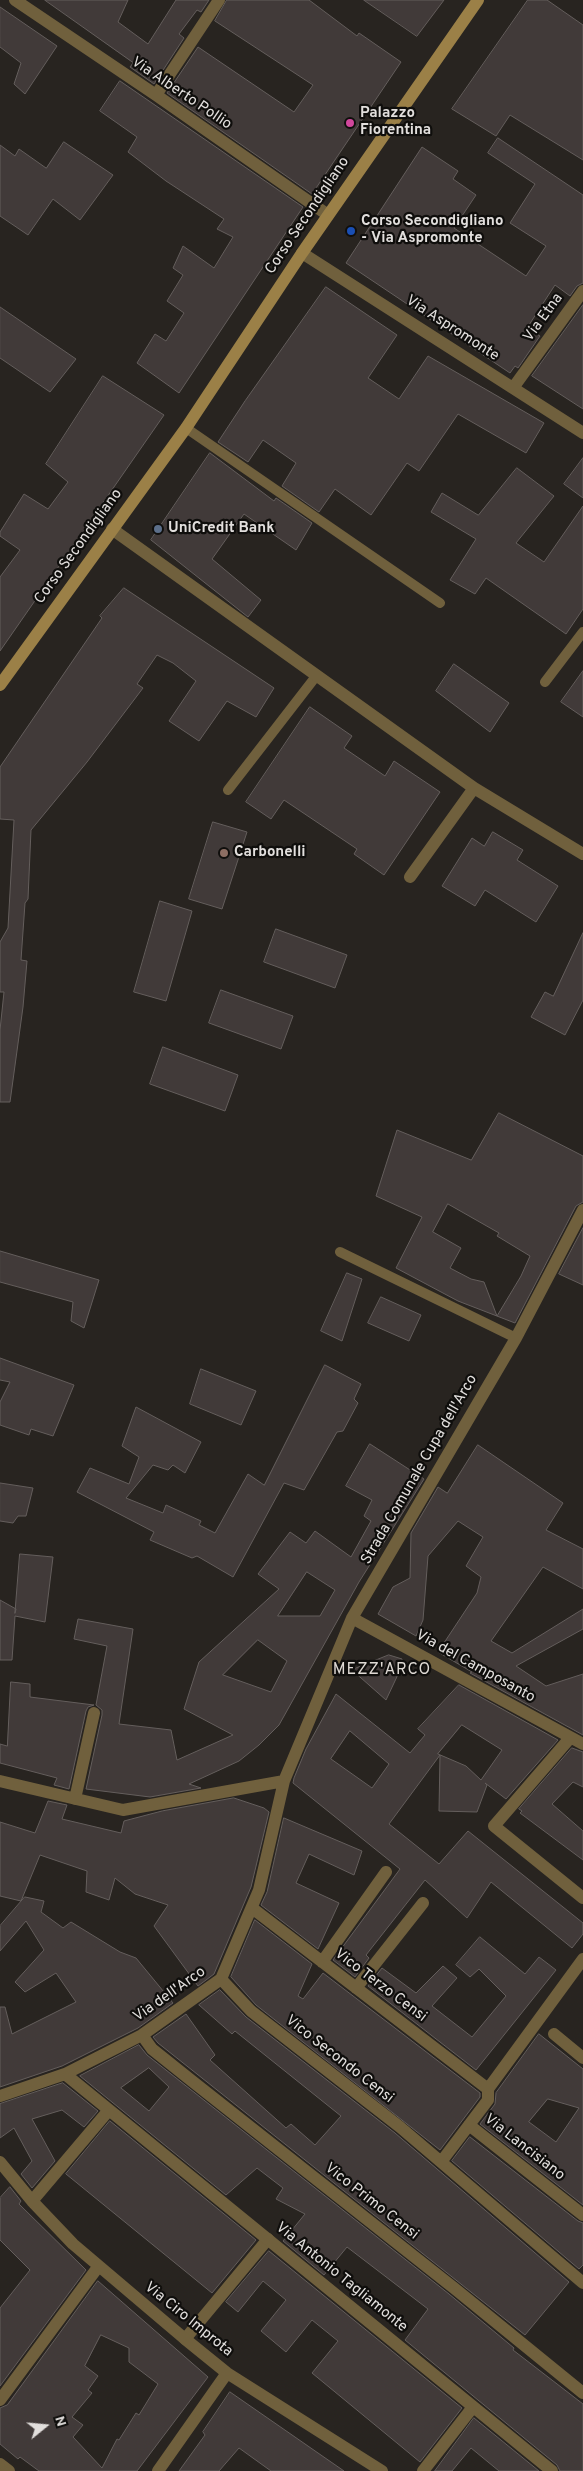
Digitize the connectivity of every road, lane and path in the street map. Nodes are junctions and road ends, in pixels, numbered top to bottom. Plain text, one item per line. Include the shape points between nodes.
1 (15, 0) edge
2 (219, 0) edge
3 (478, 0) edge
4 (156, 95) junction
5 (328, 216) junction
6 (302, 253) junction
7 (583, 291) edge
8 (514, 388) junction
9 (186, 428) junction
10 (583, 433) edge
11 (112, 529) junction
12 (440, 603) dead end
13 (583, 632) edge
14 (317, 675) junction
15 (545, 682) dead end
16 (0, 685) edge
17 (474, 788) junction
18 (228, 790) dead end
19 (583, 854) edge
20 (410, 877) dead end
21 (583, 1210) edge
22 (340, 1252) dead end
23 (516, 1338) junction
24 (352, 1618) junction
25 (94, 1713) dead end
26 (570, 1738) junction
27 (583, 1744) edge
28 (0, 1781) edge
29 (284, 1781) junction
30 (75, 1799) junction
31 (386, 1872) dead end
32 (583, 1898) edge
33 (423, 1903) dead end
34 (252, 1908) junction
35 (583, 1959) edge
36 (322, 1962) junction
37 (221, 1979) junction
38 (356, 1988) junction
39 (554, 2034) dead end
40 (142, 2036) junction
41 (583, 2058) edge
42 (65, 2074) junction
43 (488, 2088) junction
44 (0, 2096) edge
45 (109, 2110) junction
46 (469, 2125) junction
47 (0, 2162) edge
48 (441, 2162) junction
49 (32, 2201) junction
50 (583, 2215) edge
51 (268, 2239) junction
52 (98, 2267) junction
53 (583, 2283) edge
54 (185, 2340) junction
55 (228, 2373) junction
56 (583, 2393) edge
57 (0, 2400) edge
58 (473, 2407) junction
59 (0, 2464) edge
60 (9, 2471) edge
61 (158, 2471) edge
62 (382, 2471) edge
63 (423, 2471) edge
64 (552, 2471) edge

1 - 4 street, Via Alberto Pollio
2 - 4 street
3 - 5 main road, Corso Secondigliano
4 - 5 street, Via Alberto Pollio
5 - 6 main road, Corso Secondigliano
6 - 8 street, Via Aspromonte
6 - 9 main road, Corso Secondigliano
7 - 8 street, Via Etna
8 - 10 street, Via Aspromonte
9 - 11 main road, Corso Secondigliano
9 - 12 lane
11 - 14 street
11 - 16 main road, Corso Secondigliano
13 - 15 lane
14 - 17 street
14 - 18 lane
17 - 19 street
17 - 20 street
21 - 23 street, Strada Comunale Cupa dell'Arco
22 - 23 lane
23 - 24 street, Strada Comunale Cupa dell'Arco
24 - 26 street, Via del Camposanto
24 - 29 street, Strada Comunale Cupa dell'Arco
25 - 30 street
26 - 27 street, Via del Camposanto
26 - 32 street via 494,1826
28 - 30 street
29 - 30 street via 123,1810
29 - 34 street, Via dell'Arco via 260,1890
31 - 36 street
33 - 38 street
34 - 36 street, Vico Terzo Censi
34 - 37 street, Via dell'Arco
35 - 43 street
36 - 38 street, Vico Terzo Censi
37 - 40 street, Via dell'Arco
37 - 48 street, Vico Secondo Censi via 251,2011
38 - 43 street, Vico Terzo Censi
39 - 41 street
40 - 42 street, Via dell'Arco
40 - 56 street, Vico Primo Censi via 158,2054
42 - 44 street, Via dell'Arco
42 - 45 street, Via Antonio Tagliamonte
43 - 46 street via 488,2100
45 - 49 street
45 - 51 street, Via Antonio Tagliamonte
46 - 48 street
46 - 50 street, Via Lancisiano
47 - 49 street, Via Ciro Improta
48 - 53 street, Vico Secondo Censi
49 - 52 street, Via Ciro Improta
51 - 54 street
51 - 58 street, Via Antonio Tagliamonte
52 - 54 street, Via Ciro Improta
52 - 57 street
54 - 55 street, Via Ciro Improta
55 - 61 street
55 - 62 street, Via Ciro Improta
58 - 63 street
58 - 64 street, Via Antonio Tagliamonte
59 - 60 street

